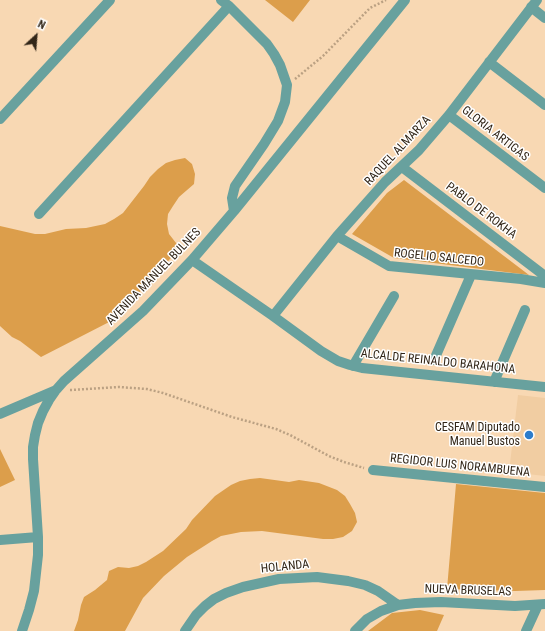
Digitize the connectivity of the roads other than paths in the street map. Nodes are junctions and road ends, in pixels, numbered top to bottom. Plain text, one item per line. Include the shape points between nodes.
1 (110, 0) edge
2 (405, 0) edge
3 (225, 3) edge
4 (534, 4) edge
5 (545, 18) edge
6 (489, 62) junction
7 (545, 106) edge
8 (449, 114) junction
9 (0, 119) edge
10 (402, 167) junction
11 (545, 188) edge
12 (234, 211) junction
13 (39, 214) dead end
14 (337, 236) junction
15 (192, 260) junction
16 (471, 274) junction
17 (545, 276) edge
18 (545, 283) edge
19 (394, 296) dead end
20 (525, 310) dead end
21 (273, 316) junction
22 (434, 360) dead end
23 (353, 366) junction
24 (494, 382) junction
25 (545, 387) edge
26 (56, 390) junction
27 (0, 414) edge
28 (373, 470) road end
29 (545, 487) edge
30 (38, 537) junction
31 (0, 540) edge
32 (542, 604) edge
33 (398, 606) junction
34 (22, 631) edge
35 (185, 631) edge
36 (355, 631) edge
37 (526, 631) edge

1 - 9 street
2 - 12 street, AVENIDA MANUEL BULNES
3 - 12 street via 267,44 280,65 287,85 285,102 278,121 235,186 232,198
3 - 13 street
4 - 5 street
4 - 6 street, RAQUEL ALMARZA
6 - 7 street
6 - 8 street, RAQUEL ALMARZA
8 - 10 street, RAQUEL ALMARZA
8 - 11 street, GLORIA ARTIGAS
10 - 14 street, RAQUEL ALMARZA via 385,182
10 - 17 street, PABLO DE ROKHA
12 - 15 street, AVENIDA MANUEL BULNES
14 - 16 street, ROGELIO SALCEDO via 389,266
14 - 21 street, RAQUEL ALMARZA
15 - 21 street, ALCALDE REINALDO BARAHONA
15 - 26 street, AVENIDA MANUEL BULNES via 142,311
16 - 18 street, ROGELIO SALCEDO
16 - 22 street
19 - 23 street
20 - 24 street
21 - 23 street, ALCALDE REINALDO BARAHONA via 329,356
23 - 24 street, ALCALDE REINALDO BARAHONA
24 - 25 street, ALCALDE REINALDO BARAHONA
26 - 27 street
26 - 30 street, AVENIDA MANUEL BULNES via 38,423 33,447
28 - 29 street, REGIDOR LUIS NORAMBUENA
30 - 31 street
30 - 34 street, AVENIDA MANUEL BULNES via 34,591
32 - 33 street, NUEVA BRUSELAS via 515,606 427,602
32 - 37 street, NUEVA BRUSELAS
33 - 35 street, HOLANDA via 365,585 317,577 279,579 243,587 220,596 205,606
33 - 36 street, NUEVA BRUSELAS via 374,615

